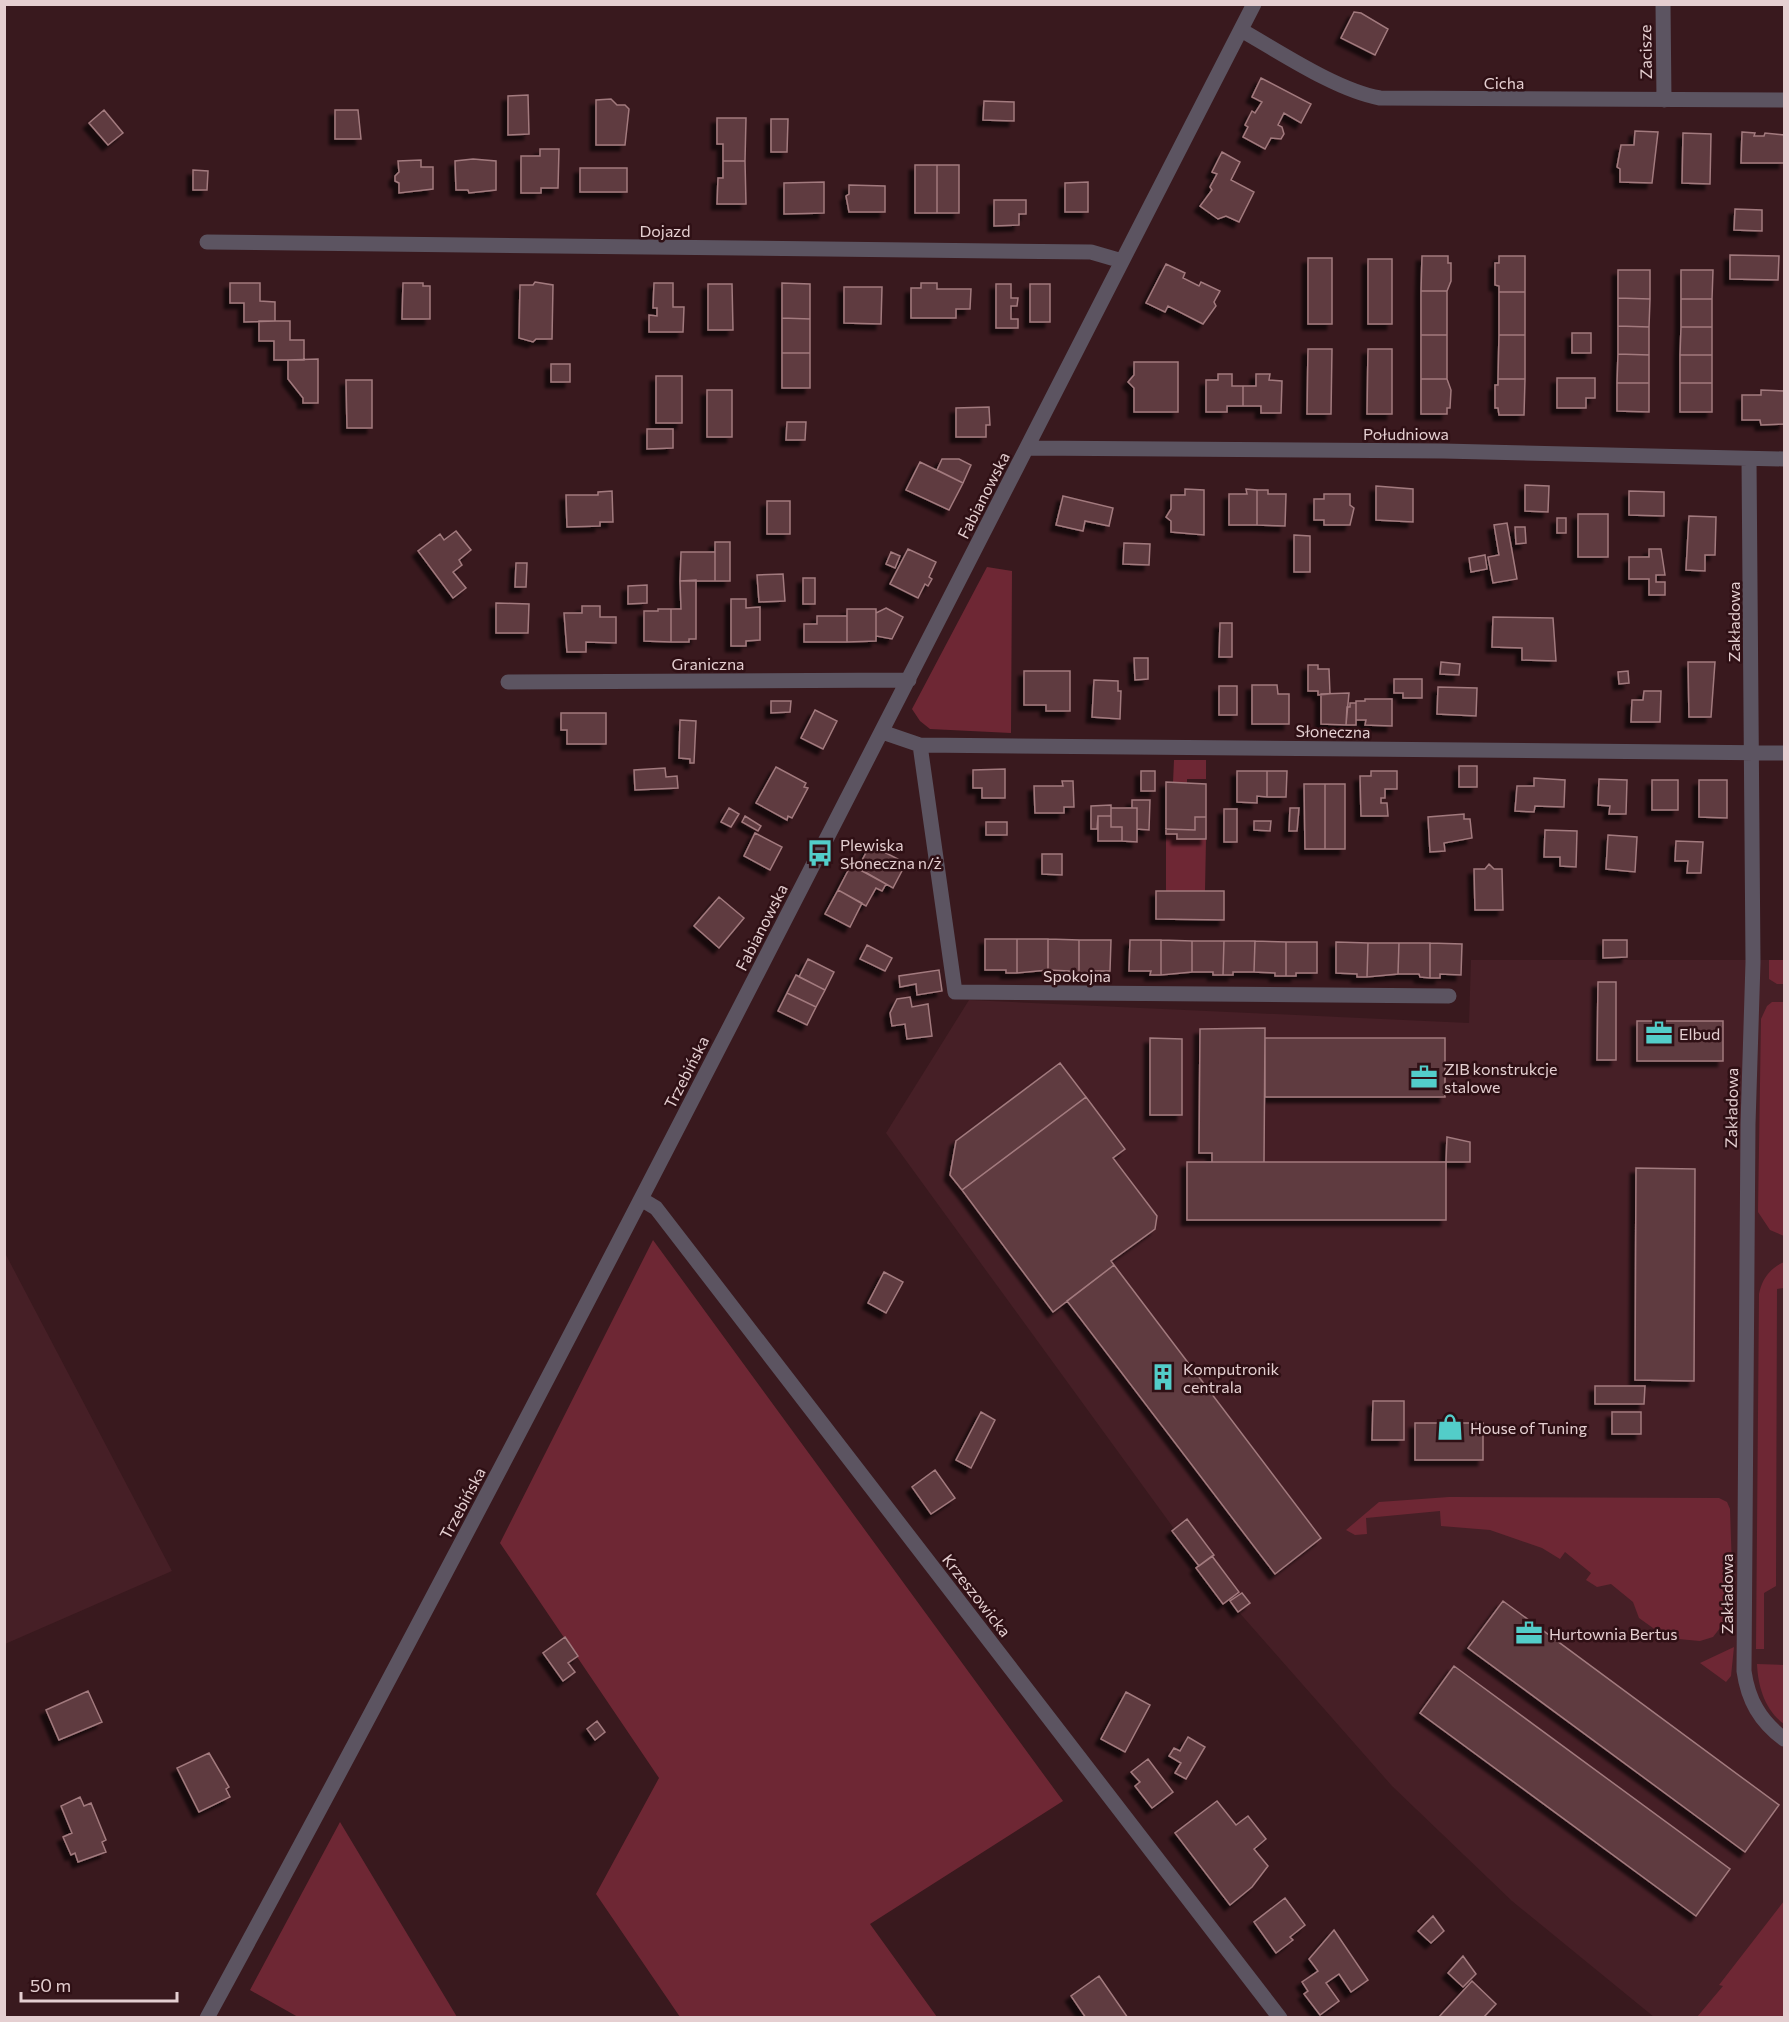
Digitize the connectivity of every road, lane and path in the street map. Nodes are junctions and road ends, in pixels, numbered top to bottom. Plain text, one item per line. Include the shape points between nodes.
1 (1254, 4) edge
2 (1663, 4) edge
3 (1241, 30) junction
4 (1664, 100) junction
5 (1785, 100) edge
6 (207, 242) dead end
7 (1122, 261) junction
8 (1027, 448) junction
9 (1749, 459) junction
10 (1785, 459) edge
11 (909, 680) junction
12 (508, 682) dead end
13 (882, 732) junction
14 (920, 745) junction
15 (1752, 753) junction
16 (1785, 753) edge
17 (1449, 996) dead end
18 (743, 1001) joint
19 (641, 1199) junction
20 (1785, 1739) edge
21 (207, 2018) edge
22 (1280, 2018) edge

1 - 3 street, Fabianowska
2 - 4 street, Zacisze
3 - 4 street, Cicha via 1340,84 1380,98
3 - 7 street, Fabianowska
4 - 5 street, Cicha
6 - 7 street, Dojazd via 1091,252
7 - 8 street, Fabianowska
8 - 9 street, Południowa via 1443,451
8 - 11 street, Fabianowska
9 - 10 street, Południowa
9 - 15 street, Zakładowa
11 - 12 street, Graniczna
11 - 13 street, Fabianowska
13 - 14 street, Słoneczna
13 - 18 street, Fabianowska
14 - 15 street, Słoneczna
14 - 17 street, Spokojna via 954,992
15 - 16 street, Słoneczna
15 - 20 street, Zakładowa via 1744,1652 1749,1694 1761,1718
18 - 19 street, Trzebińska
19 - 21 street, Trzebińska
19 - 22 street, Krzeszowicka via 656,1208

